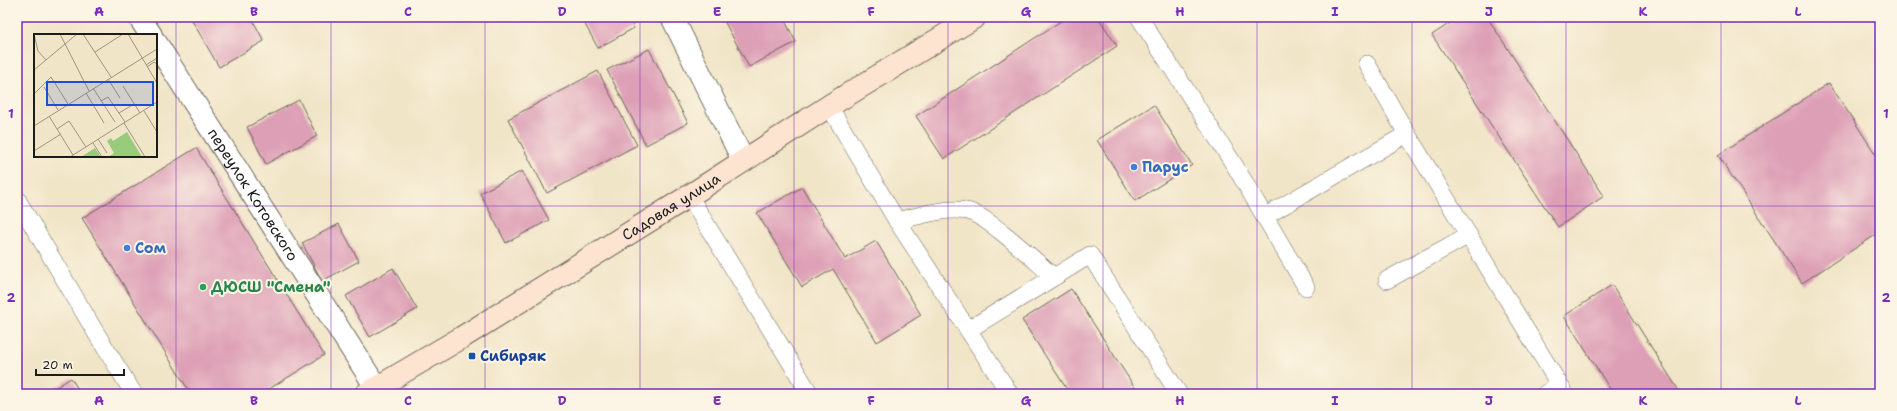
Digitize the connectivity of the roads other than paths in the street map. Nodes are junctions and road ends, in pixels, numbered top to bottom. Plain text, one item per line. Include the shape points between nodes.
1 (139, 17) edge
2 (672, 17) edge
3 (975, 17) edge
4 (1139, 17) edge
5 (150, 34) edge
6 (157, 45) edge
7 (1367, 64) dead end
8 (829, 106) junction
9 (1407, 134) junction
10 (743, 160) junction
11 (689, 196) junction
12 (17, 199) edge
13 (1264, 216) junction
14 (897, 222) junction
15 (1469, 235) junction
16 (1054, 277) junction
17 (1387, 280) dead end
18 (1306, 287) dead end
19 (968, 330) junction
20 (371, 391) edge
21 (1556, 391) edge
22 (134, 394) edge
23 (810, 394) edge
24 (1010, 394) edge
25 (1179, 394) edge

1 - 5 street
2 - 10 street
3 - 8 street, Садовая улица
4 - 13 lane
6 - 20 street, переулок Котовского
7 - 9 lane
8 - 10 street, Садовая улица
8 - 14 lane
9 - 13 lane
9 - 15 lane
10 - 11 street, Садовая улица
11 - 20 street, Садовая улица
11 - 23 lane
12 - 22 lane
13 - 18 lane
14 - 16 lane via 946,210 967,211 986,220
14 - 19 lane
15 - 17 lane
15 - 21 lane
16 - 19 lane
16 - 25 lane via 1090,255
19 - 24 lane

